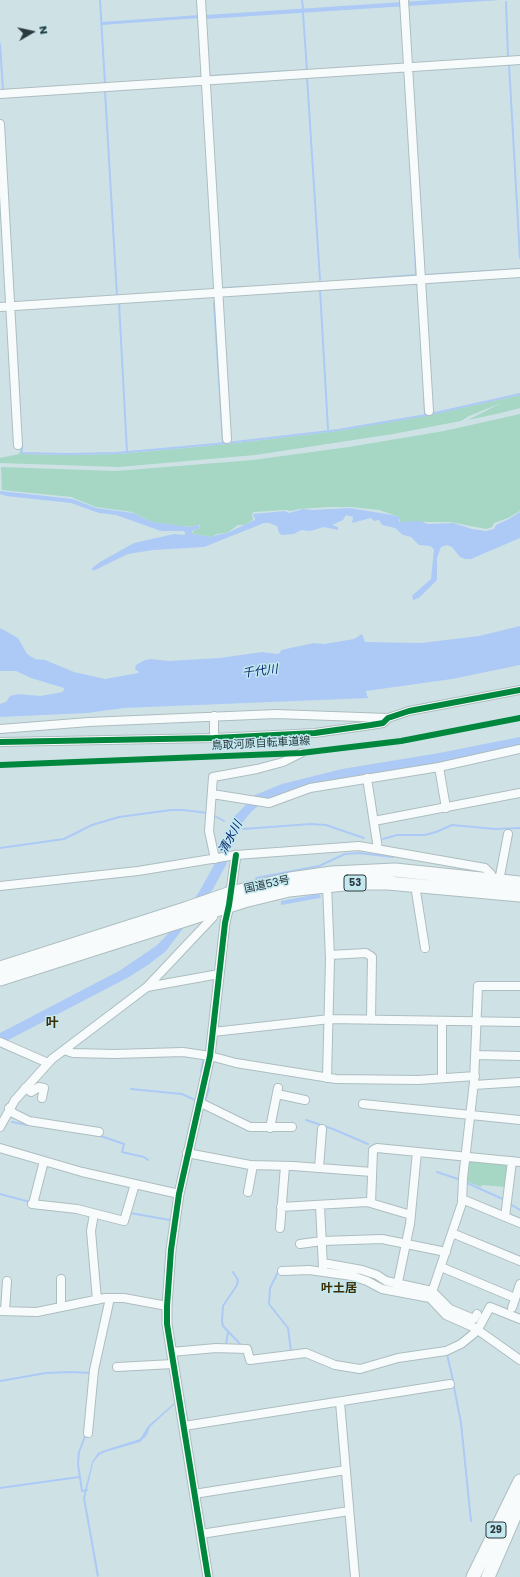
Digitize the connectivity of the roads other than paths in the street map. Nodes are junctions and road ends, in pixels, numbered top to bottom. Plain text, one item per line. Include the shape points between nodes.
1 (201, 0) edge
2 (404, 0) edge
3 (520, 60) edge
4 (408, 67) junction
5 (205, 80) junction
6 (0, 94) edge
7 (0, 124) edge
8 (520, 273) edge
9 (420, 280) junction
10 (217, 293) junction
11 (0, 307) edge
12 (10, 307) junction
13 (429, 411) dead end
14 (227, 439) dead end
15 (18, 445) dead end
16 (520, 690) edge
17 (214, 716) junction
18 (388, 718) junction
19 (0, 729) edge
20 (214, 738) junction
21 (0, 742) edge
22 (520, 749) edge
23 (301, 754) dead end
24 (439, 767) junction
25 (367, 778) junction
26 (520, 793) edge
27 (212, 794) junction
28 (446, 808) junction
29 (374, 821) junction
30 (508, 834) dead end
31 (378, 849) junction
32 (236, 855) junction
33 (215, 859) junction
34 (496, 880) junction
35 (520, 883) edge
36 (327, 885) junction
37 (415, 885) junction
38 (0, 886) edge
39 (520, 895) edge
40 (230, 899) junction
41 (189, 913) junction
42 (213, 917) dead end
43 (425, 948) dead end
44 (330, 954) junction
45 (0, 968) edge
46 (219, 974) junction
47 (0, 979) edge
48 (520, 986) edge
49 (147, 987) junction
50 (330, 1019) junction
51 (371, 1019) junction
52 (442, 1021) junction
53 (478, 1021) junction
54 (520, 1022) edge
55 (213, 1032) junction
56 (0, 1042) edge
57 (64, 1050) junction
58 (476, 1055) junction
59 (210, 1056) junction
60 (520, 1056) edge
61 (48, 1063) junction
62 (475, 1076) junction
63 (327, 1078) junction
64 (442, 1078) junction
65 (520, 1082) edge
66 (474, 1085) junction
67 (25, 1088) junction
68 (42, 1098) dead end
69 (305, 1100) dead end
70 (199, 1102) junction
71 (364, 1104) dead end
72 (9, 1108) junction
73 (470, 1116) junction
74 (520, 1120) edge
75 (0, 1127) edge
76 (292, 1127) dead end
77 (270, 1128) junction
78 (322, 1129) dead end
79 (99, 1132) dead end
80 (0, 1148) edge
81 (417, 1152) junction
82 (187, 1153) junction
83 (465, 1156) junction
84 (44, 1161) junction
85 (516, 1161) edge
86 (253, 1165) junction
87 (285, 1166) junction
88 (319, 1168) junction
89 (372, 1172) junction
90 (135, 1184) junction
91 (248, 1192) dead end
92 (179, 1194) junction
93 (462, 1199) junction
94 (371, 1203) junction
95 (320, 1205) junction
96 (281, 1206) junction
97 (94, 1214) junction
98 (411, 1215) junction
99 (505, 1217) junction
100 (520, 1223) edge
101 (280, 1228) dead end
102 (452, 1233) junction
103 (322, 1241) junction
104 (300, 1244) dead end
105 (406, 1244) junction
106 (446, 1252) junction
107 (520, 1261) edge
108 (440, 1267) junction
109 (323, 1268) junction
110 (282, 1271) dead end
111 (61, 1279) dead end
112 (7, 1281) dead end
113 (398, 1283) junction
114 (520, 1284) edge
115 (396, 1292) junction
116 (431, 1295) junction
117 (110, 1298) junction
118 (515, 1298) junction
119 (97, 1300) junction
120 (167, 1306) junction
121 (61, 1307) junction
122 (512, 1308) dead end
123 (3, 1311) edge
124 (476, 1314) dead end
125 (520, 1319) edge
126 (477, 1331) junction
127 (171, 1352) junction
128 (520, 1360) edge
129 (173, 1364) junction
130 (117, 1367) dead end
131 (450, 1384) dead end
132 (340, 1402) junction
133 (184, 1426) junction
134 (88, 1433) dead end
135 (346, 1470) junction
136 (520, 1481) edge
137 (194, 1494) junction
138 (520, 1503) edge
139 (349, 1511) junction
140 (201, 1534) junction
141 (208, 1577) edge
142 (355, 1577) edge
143 (473, 1577) edge
144 (488, 1577) edge

1 - 5 street
2 - 4 street
3 - 4 street
4 - 5 street
4 - 9 street
5 - 6 street
5 - 10 street
7 - 12 street
8 - 9 street
9 - 10 street
9 - 13 street
10 - 12 street
10 - 14 street
11 - 12 street
12 - 15 street
16 - 18 street via 409,711
17 - 18 street via 276,714
17 - 19 street
17 - 20 street
18 - 20 street via 383,722 339,731
20 - 21 street
22 - 24 street
23 - 27 street via 283,762 213,778
24 - 25 street
24 - 28 street
25 - 27 street via 310,788 269,803
25 - 29 street
26 - 28 street
27 - 33 street via 209,831
28 - 29 street
29 - 31 street
30 - 34 street
31 - 32 street via 359,846
31 - 34 street via 485,868
32 - 33 street
32 - 40 street
33 - 38 street
34 - 35 highway, 国道53号 / 53
34 - 40 highway, 国道53号 / 53 via 425,872 367,871 290,879
36 - 37 highway, 国道53号 / 53
36 - 40 highway, 国道53号 / 53
36 - 44 street
37 - 39 highway, 国道53号 / 53
37 - 43 street
40 - 41 highway, 国道53号 / 53
40 - 41 highway, 国道53号 / 53 via 203,903
40 - 46 street
41 - 45 highway, 国道53号 / 53
41 - 47 highway, 国道53号 / 53 via 173,924
42 - 49 street
44 - 50 street
44 - 51 street via 366,953 372,957
46 - 49 street
46 - 55 street
48 - 53 street via 478,986
49 - 57 street
50 - 51 street
50 - 55 street
50 - 63 street
51 - 52 street
52 - 53 street
52 - 64 street
53 - 54 street
53 - 58 street
55 - 59 street
56 - 61 street
57 - 59 street via 73,1053 114,1054 178,1052
57 - 61 street
58 - 60 street
58 - 62 street
59 - 63 street via 236,1063
59 - 70 street
61 - 67 street
62 - 64 street
62 - 66 street
63 - 64 street via 392,1081
65 - 66 street
66 - 73 street
67 - 68 street via 31,1092 39,1087 44,1088
67 - 72 street
69 - 77 street via 277,1091
70 - 77 street via 240,1123
70 - 82 street
71 - 73 street
72 - 75 street
72 - 79 street via 13,1113 29,1121
73 - 74 street
73 - 83 street
76 - 77 street
78 - 88 street
80 - 84 street
81 - 83 street
81 - 89 street via 377,1148 373,1150
81 - 98 street
82 - 86 street
82 - 92 street
83 - 85 street
83 - 93 street
84 - 90 street
84 - 97 street via 32,1204 77,1209
85 - 99 street
86 - 87 street
86 - 91 street
87 - 88 street
87 - 96 street
88 - 89 street
89 - 94 street
90 - 92 street
90 - 97 street via 124,1221
92 - 120 street
93 - 99 street
93 - 102 street
94 - 95 street
94 - 98 street
95 - 96 street
95 - 103 street
96 - 101 street
97 - 119 street via 91,1231
98 - 105 street
99 - 100 street
102 - 106 street
102 - 107 street
103 - 104 street
103 - 105 street via 382,1239
103 - 109 street
105 - 106 street
105 - 113 street
106 - 108 street
108 - 116 street
108 - 118 street
109 - 110 street
109 - 113 street via 362,1270 386,1281
109 - 115 street
111 - 121 street
112 - 123 street
113 - 115 street
113 - 116 street
114 - 118 street
115 - 116 street
116 - 124 street via 450,1309 474,1319
116 - 126 street via 446,1315
117 - 119 street
117 - 120 street
117 - 134 street via 94,1370
118 - 122 street
119 - 121 street
120 - 127 street
121 - 123 street via 37,1312
125 - 126 street via 490,1307
126 - 127 street via 446,1352 398,1358 360,1369 335,1365 306,1353 250,1360 247,1349 216,1348
126 - 128 street
127 - 129 street
129 - 130 street
129 - 133 street
131 - 132 street
132 - 133 street
132 - 135 street
133 - 137 street
135 - 137 street
135 - 139 street
136 - 143 highway, 29
137 - 140 street
138 - 144 highway, 29
139 - 140 street
139 - 142 street
140 - 141 street

